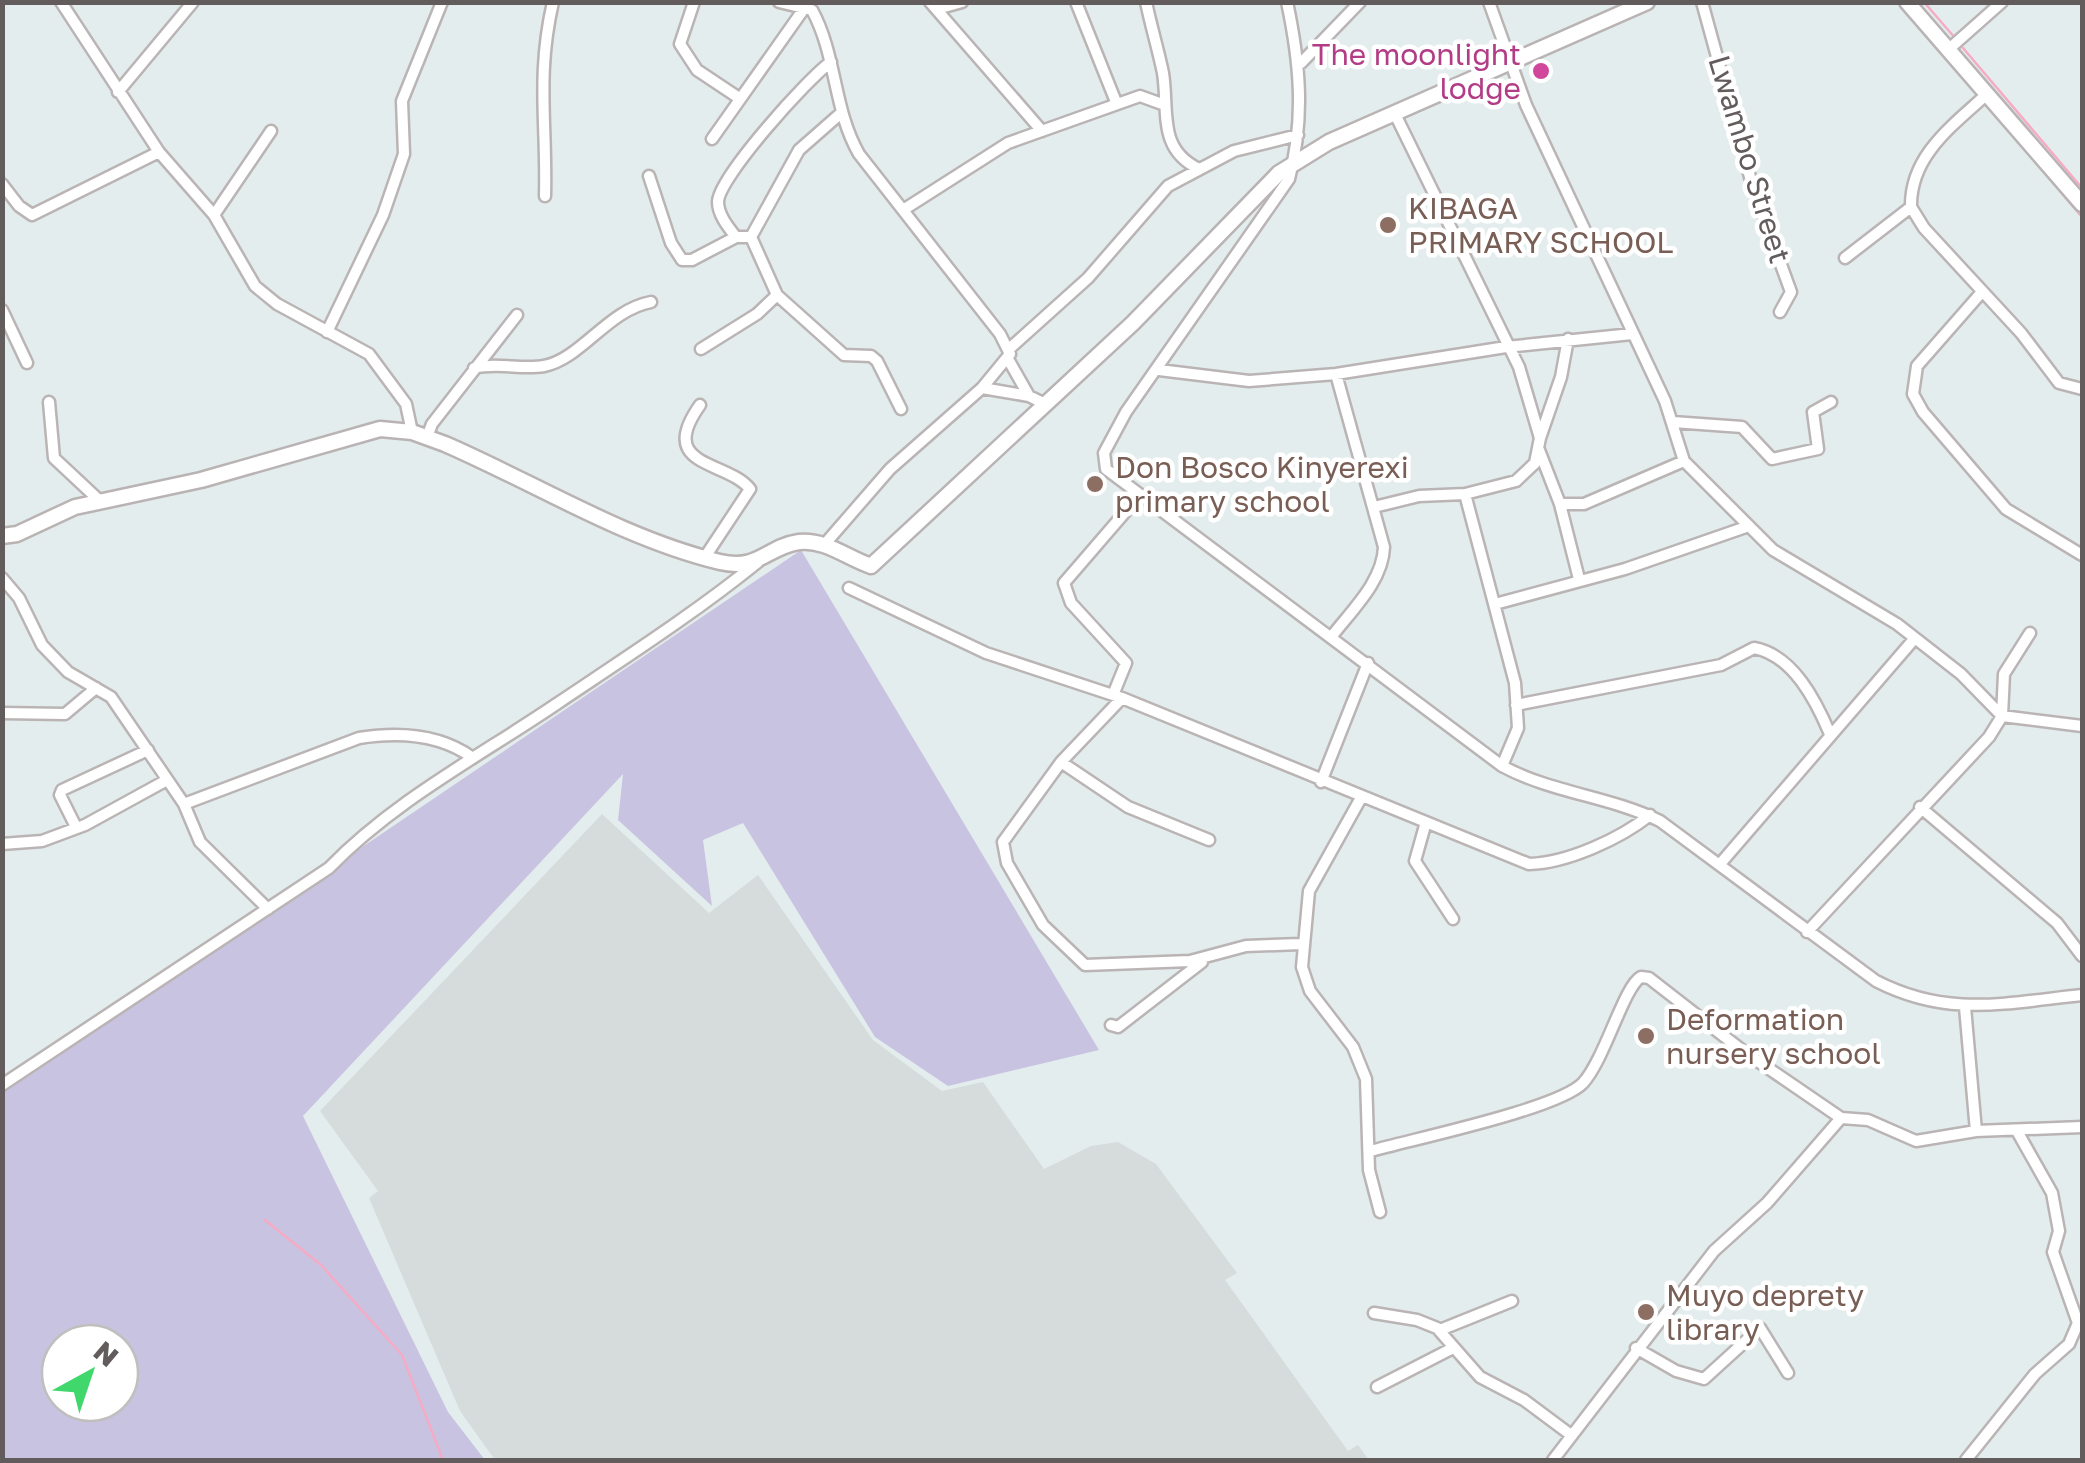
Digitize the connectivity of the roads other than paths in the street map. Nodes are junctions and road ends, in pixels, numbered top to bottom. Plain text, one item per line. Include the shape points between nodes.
1 (61, 2) edge
2 (193, 2) edge
3 (442, 2) edge
4 (553, 2) edge
5 (694, 2) edge
6 (779, 2) edge
7 (962, 2) edge
8 (1076, 2) edge
9 (1146, 2) edge
10 (1288, 2) edge
11 (1360, 2) edge
12 (1488, 2) edge
13 (1647, 2) edge
14 (1702, 2) edge
15 (1907, 2) edge
16 (2002, 2) edge
17 (808, 4) edge
18 (933, 6) edge
19 (1949, 49) junction
20 (832, 62) junction
21 (1300, 64) junction
22 (1510, 65) junction
23 (118, 92) junction
24 (1988, 94) junction
25 (739, 98) junction
26 (1116, 102) junction
27 (1162, 104) junction
28 (1394, 112) junction
29 (840, 114) junction
30 (272, 131) dead end
31 (1042, 132) junction
32 (1298, 135) junction
33 (712, 138) dead end
34 (159, 152) junction
35 (1293, 163) junction
36 (1198, 169) junction
37 (649, 176) dead end
38 (2, 184) edge
39 (545, 196) dead end
40 (2082, 204) edge
41 (1911, 207) junction
42 (903, 210) junction
43 (214, 215) junction
44 (751, 237) junction
45 (736, 238) junction
46 (1845, 258) dead end
47 (1981, 293) junction
48 (776, 296) junction
49 (651, 302) dead end
50 (2, 310) edge
51 (1780, 312) dead end
52 (517, 315) dead end
53 (327, 332) junction
54 (1632, 334) junction
55 (1568, 339) junction
56 (1506, 347) junction
57 (701, 348) dead end
58 (1008, 354) junction
59 (27, 363) dead end
60 (474, 368) junction
61 (1159, 370) junction
62 (1336, 374) junction
63 (982, 388) junction
64 (2082, 389) edge
65 (1029, 396) junction
66 (49, 402) dead end
67 (1832, 402) dead end
68 (700, 405) dead end
69 (1047, 405) junction
70 (900, 409) dead end
71 (1673, 422) junction
72 (420, 435) junction
73 (1539, 444) junction
74 (1684, 462) junction
75 (1465, 494) junction
76 (1139, 496) junction
77 (100, 502) junction
78 (1560, 504) junction
79 (1374, 507) junction
80 (1746, 527) junction
81 (10, 534) edge
82 (2, 544) edge
83 (824, 544) junction
84 (2082, 555) edge
85 (705, 557) junction
86 (759, 562) junction
87 (2, 578) edge
88 (1579, 579) junction
89 (848, 588) dead end
90 (1495, 604) junction
91 (2030, 634) dead end
92 (1332, 636) junction
93 (1915, 638) junction
94 (1368, 663) junction
95 (96, 688) junction
96 (1117, 697) junction
97 (1516, 705) junction
98 (2, 713) edge
99 (2002, 716) junction
100 (2082, 726) edge
101 (1830, 734) junction
102 (148, 750) junction
103 (473, 758) junction
104 (1061, 762) junction
105 (1502, 766) junction
106 (167, 780) junction
107 (1321, 782) junction
108 (1362, 796) junction
109 (184, 804) junction
110 (1920, 807) junction
111 (1650, 815) junction
112 (1426, 822) junction
113 (76, 827) junction
114 (1208, 840) dead end
115 (2, 844) edge
116 (1720, 864) junction
117 (268, 909) junction
118 (1452, 919) dead end
119 (1807, 932) junction
120 (1301, 944) junction
121 (2082, 956) edge
122 (1206, 959) junction
123 (2082, 995) edge
124 (1965, 1007) junction
125 (1111, 1026) dead end
126 (2, 1085) edge
127 (1841, 1118) junction
128 (2082, 1126) edge
129 (1976, 1131) junction
130 (2017, 1131) junction
131 (1371, 1152) junction
132 (1380, 1212) dead end
133 (1512, 1301) dead end
134 (2078, 1306) edge
135 (1374, 1313) dead end
136 (1440, 1330) junction
137 (1453, 1348) junction
138 (1636, 1348) junction
139 (1788, 1373) dead end
140 (1377, 1387) dead end
141 (1572, 1435) junction
142 (1553, 1460) edge
143 (1966, 1460) edge

1 - 23 street
2 - 23 street
3 - 53 street via 402,101 406,137 399,170
4 - 39 street via 540,78
5 - 25 street via 680,44 698,70
6 - 17 street
7 - 18 street
8 - 26 street
9 - 27 street
10 - 21 street
11 - 21 street
12 - 22 street
13 - 22 street
14 - 51 street, Lwambo Street via 1763,220 1792,292
15 - 19 street
16 - 19 street
17 - 20 street
17 - 25 street
18 - 31 street
19 - 24 street
20 - 29 street
20 - 45 street via 788,101 724,186 720,210
21 - 32 street
22 - 28 street
22 - 54 street
23 - 34 street
24 - 40 street
24 - 41 street via 1918,165
25 - 33 street
26 - 27 street via 1140,96
26 - 31 street
27 - 36 street via 1176,155
28 - 35 street
28 - 56 street
29 - 42 street via 858,154
29 - 44 street via 799,150
30 - 43 street
31 - 42 street via 996,150
32 - 35 street
32 - 36 street via 1234,151
34 - 38 street via 32,215
34 - 43 street
35 - 61 street via 1271,209
35 - 69 street
36 - 58 street via 1168,186 1088,278
37 - 45 street via 682,260
41 - 46 street
41 - 47 street
42 - 58 street
43 - 53 street via 255,286
44 - 45 street
44 - 48 street
47 - 64 street via 2059,383
47 - 84 street via 1917,366 1913,394 2006,509
48 - 57 street
48 - 70 street via 844,355 877,361
49 - 60 street via 610,320 543,366
50 - 59 street
52 - 60 street
53 - 72 street via 385,370
54 - 55 street
54 - 71 street
55 - 56 street
55 - 73 street
56 - 62 street
56 - 73 street via 1519,367
58 - 63 street
58 - 65 street
60 - 72 street
61 - 62 street via 1249,382
61 - 76 street via 1104,453 1106,470
62 - 79 street
63 - 65 street
63 - 83 street via 890,469
65 - 69 street
66 - 77 street via 54,458
67 - 71 street via 1813,412 1818,449 1772,459 1742,426
68 - 85 street via 689,421 689,448 704,465 750,489
69 - 83 street via 873,564
71 - 74 street
72 - 77 street via 380,429 335,438 202,480
72 - 85 street
73 - 75 street via 1524,477
73 - 78 street
74 - 78 street via 1584,504
74 - 80 street
75 - 79 street
75 - 90 street
76 - 92 street
76 - 96 street via 1064,583 1071,604 1126,663
77 - 81 street
78 - 88 street
79 - 92 street via 1384,561
80 - 88 street via 1625,570
80 - 93 street via 1807,574
81 - 82 street
83 - 86 street via 799,542
85 - 86 street
86 - 103 street
87 - 95 street via 42,645
88 - 90 street
89 - 96 street via 986,654
90 - 97 street
91 - 99 street via 2004,674
92 - 94 street
93 - 99 street
93 - 101 street
94 - 105 street
94 - 107 street
95 - 98 street via 66,714
95 - 102 street via 112,696
96 - 104 street
96 - 107 street
97 - 101 street via 1721,665 1754,648 1780,658 1817,704
97 - 105 street via 1518,728
99 - 100 street
99 - 110 street via 1980,748
101 - 116 street
102 - 106 street
102 - 113 street via 62,790
103 - 109 street via 426,738 387,734 333,746 302,764
103 - 117 street
104 - 114 street via 1128,808
104 - 122 street via 1002,847 1043,925 1085,965
105 - 111 street via 1533,783
106 - 109 street
106 - 113 street
107 - 108 street
108 - 112 street
108 - 120 street via 1309,891
109 - 117 street via 200,842
110 - 119 street
110 - 121 street via 2056,923
111 - 112 street via 1617,836 1534,864
111 - 116 street
112 - 118 street via 1414,862
113 - 115 street via 42,840
116 - 119 street
117 - 126 street
119 - 124 street via 1906,996
120 - 122 street via 1246,946
120 - 131 street via 1306,984 1354,1047 1366,1079
122 - 125 street
123 - 124 street
124 - 129 street
127 - 129 street via 1868,1120 1916,1142
127 - 131 street via 1642,977 1629,990 1602,1057 1570,1094
127 - 138 street via 1767,1203 1714,1251
128 - 130 street
129 - 130 street
130 - 134 street via 2052,1192 2059,1231 2053,1252
131 - 132 street
133 - 136 street
134 - 143 street via 2069,1344 2035,1374
135 - 136 street
136 - 137 street
137 - 140 street
137 - 141 street via 1480,1377
138 - 139 street via 1704,1379 1760,1328
138 - 141 street
141 - 142 street

